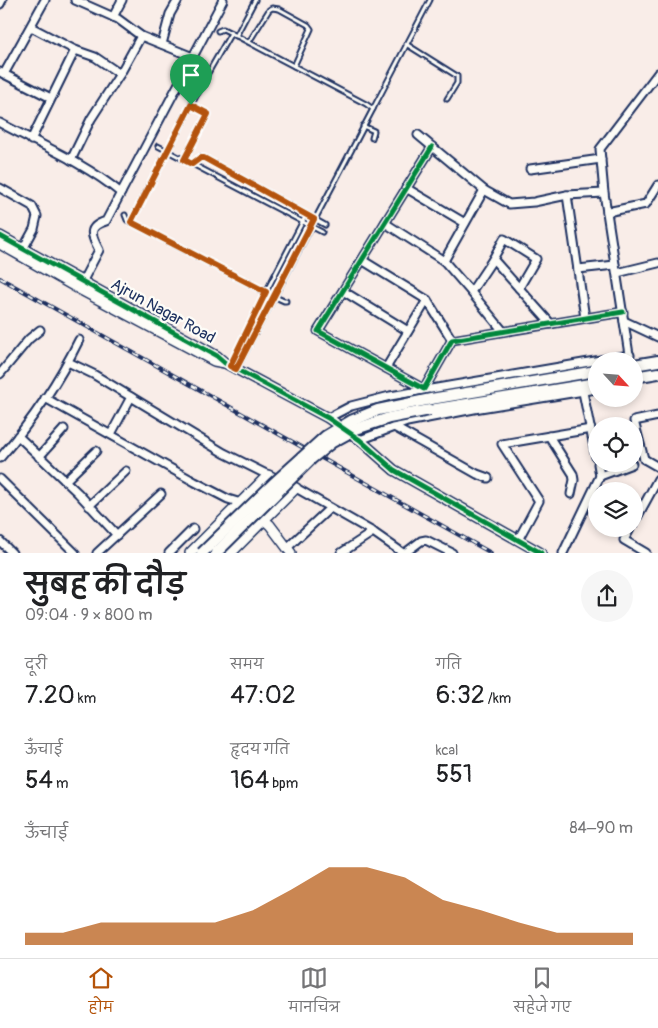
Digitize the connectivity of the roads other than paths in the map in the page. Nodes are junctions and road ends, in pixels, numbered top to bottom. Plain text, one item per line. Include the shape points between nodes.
1 (2, 0) edge
2 (45, 0) edge
3 (75, 0) edge
4 (122, 0) edge
5 (178, 0) edge
6 (223, 0) edge
7 (255, 0) edge
8 (430, 0) edge
9 (0, 4) edge
10 (113, 17) junction
11 (31, 28) junction
12 (218, 31) dead end
13 (231, 33) junction
14 (141, 36) junction
15 (236, 36) junction
16 (248, 42) junction
17 (162, 44) junction
18 (406, 44) junction
19 (75, 50) junction
20 (193, 57) junction
21 (294, 66) junction
22 (658, 72) edge
23 (2, 73) edge
24 (120, 74) junction
25 (188, 88) dead end
26 (198, 92) junction
27 (51, 98) junction
28 (447, 99) dead end
29 (191, 105) junction
30 (372, 109) junction
31 (0, 123) edge
32 (363, 126) junction
33 (418, 135) dead end
34 (372, 138) dead end
35 (31, 140) junction
36 (158, 146) dead end
37 (432, 147) junction
38 (167, 152) junction
39 (601, 159) junction
40 (71, 160) junction
41 (184, 160) junction
42 (192, 164) junction
43 (530, 169) dead end
44 (658, 185) edge
45 (0, 188) edge
46 (406, 188) junction
47 (484, 190) junction
48 (121, 193) junction
49 (266, 193) junction
50 (604, 193) junction
51 (567, 195) junction
52 (262, 201) junction
53 (607, 212) junction
54 (125, 215) dead end
55 (306, 215) junction
56 (314, 219) junction
57 (131, 222) junction
58 (303, 222) junction
59 (385, 223) junction
60 (465, 223) junction
61 (325, 225) dead end
62 (310, 226) junction
63 (322, 232) dead end
64 (0, 236) edge
65 (0, 244) edge
66 (23, 248) junction
67 (493, 259) junction
68 (362, 260) junction
69 (444, 261) junction
70 (658, 263) edge
71 (615, 265) junction
72 (578, 269) junction
73 (616, 273) junction
74 (81, 285) junction
75 (519, 288) junction
76 (343, 291) junction
77 (266, 292) junction
78 (471, 292) junction
79 (274, 296) junction
80 (427, 300) junction
81 (286, 301) dead end
82 (623, 312) junction
83 (586, 318) junction
84 (624, 321) junction
85 (551, 324) junction
86 (40, 330) dead end
87 (408, 331) junction
88 (503, 331) junction
89 (658, 337) edge
90 (79, 340) dead end
91 (452, 340) junction
92 (629, 352) edge
93 (658, 361) edge
94 (68, 362) junction
95 (643, 364) edge
96 (588, 365) edge
97 (231, 366) junction
98 (386, 368) junction
99 (588, 372) edge
100 (658, 373) edge
101 (0, 374) edge
102 (643, 376) edge
103 (588, 384) edge
104 (424, 390) junction
105 (588, 391) edge
106 (583, 392) junction
107 (131, 397) junction
108 (46, 398) junction
109 (658, 416) edge
110 (588, 417) edge
111 (328, 418) junction
112 (394, 427) junction
113 (64, 429) dead end
114 (588, 430) edge
115 (111, 434) junction
116 (18, 436) junction
117 (549, 436) junction
118 (360, 440) junction
119 (96, 451) dead end
120 (40, 457) junction
121 (0, 458) edge
122 (644, 459) joint
123 (658, 467) edge
124 (126, 471) dead end
125 (599, 472) edge
126 (611, 472) edge
127 (268, 475) junction
128 (600, 476) junction
129 (488, 478) dead end
130 (0, 479) edge
131 (658, 479) edge
132 (65, 481) junction
133 (296, 488) junction
134 (161, 494) dead end
135 (571, 494) dead end
136 (241, 503) junction
137 (89, 506) junction
138 (643, 506) edge
139 (330, 508) junction
140 (265, 520) junction
141 (193, 529) dead end
142 (373, 532) junction
143 (117, 535) junction
144 (626, 537) edge
145 (518, 540) junction
146 (0, 541) edge
147 (289, 551) edge
148 (12, 553) edge
149 (75, 553) edge
150 (97, 553) edge
151 (169, 553) edge
152 (190, 553) edge
153 (202, 553) edge
154 (216, 553) edge
155 (231, 553) edge
156 (341, 553) edge
157 (404, 553) edge
158 (452, 553) edge
159 (541, 553) edge
160 (562, 553) edge
161 (646, 553) edge

1 - 9 street
2 - 11 street
3 - 10 street
4 - 10 street
5 - 17 street via 170,14
6 - 20 street
7 - 15 lane
8 - 18 lane
10 - 14 street
11 - 19 street
11 - 23 street
12 - 13 lane via 223,29
13 - 15 lane
13 - 26 lane
14 - 17 street
14 - 24 street
15 - 16 lane
16 - 21 lane
16 - 21 lane via 269,10 279,9 311,29
17 - 20 street
18 - 28 lane via 456,76 456,83
18 - 30 lane
19 - 24 street via 95,57
19 - 27 street
20 - 48 street
21 - 30 lane
22 - 39 street via 600,149
23 - 27 street
24 - 40 street via 91,119
25 - 26 lane
26 - 29 lane
27 - 35 street
29 - 38 lane
29 - 41 lane via 208,114
30 - 32 lane
31 - 35 street
32 - 34 lane via 374,131
32 - 56 lane
33 - 37 street
35 - 40 street
36 - 38 lane
37 - 46 street
37 - 47 street
38 - 41 lane
38 - 57 lane
39 - 43 street
39 - 50 street
40 - 48 street via 103,178
41 - 42 lane
42 - 49 lane via 204,158
42 - 52 lane
44 - 53 street via 646,204
45 - 66 street via 32,206 37,216
46 - 59 street
46 - 60 street
47 - 51 street via 509,204
47 - 60 street
48 - 74 street via 106,221 92,229 99,250
49 - 52 lane
49 - 55 lane
50 - 51 street
50 - 53 street
51 - 72 street
52 - 58 lane
53 - 71 street
54 - 57 lane
55 - 56 lane
55 - 58 lane
56 - 61 lane
56 - 62 lane
57 - 77 lane
58 - 62 lane
58 - 77 lane
59 - 68 street
59 - 69 street
60 - 69 street
62 - 63 lane
62 - 79 lane
64 - 66 street, Ajrun Nagar Road
65 - 74 street, Ajrun Nagar Road
66 - 74 street, Ajrun Nagar Road
67 - 75 street
67 - 75 street via 504,239 536,259
67 - 78 street
68 - 76 street
68 - 80 street
69 - 78 street
70 - 73 street
71 - 72 street
71 - 73 street
72 - 83 street
73 - 82 street
74 - 97 street, Ajrun Nagar Road via 214,361
75 - 85 street
76 - 87 street
76 - 98 street via 318,331
77 - 79 lane
77 - 97 lane
78 - 88 street
79 - 81 lane
79 - 97 lane
80 - 87 street
80 - 91 street
82 - 83 street
82 - 84 street
83 - 85 street
84 - 89 street
84 - 92 street
85 - 88 street
86 - 101 street
87 - 98 street
88 - 91 street
90 - 94 street
91 - 104 street
93 - 95 main road
94 - 107 street
94 - 108 street
96 - 104 street
97 - 111 street, Ajrun Nagar Road
98 - 104 street
99 - 153 main road, bridge via 396,406 351,421 304,455
100 - 102 main road
103 - 154 main road, bridge via 389,418 356,429 312,458
104 - 111 street via 351,406
105 - 106 street
106 - 110 street
106 - 112 street via 449,414
107 - 115 street
107 - 127 street via 224,453
108 - 115 street
108 - 116 street
109 - 122 street via 634,421
111 - 118 street, Ajrun Nagar Road
112 - 118 street
112 - 129 street
113 - 120 street
114 - 117 street
115 - 136 street via 195,482
116 - 120 street
116 - 121 street
117 - 135 street via 573,474
117 - 145 street via 502,444 540,501
118 - 145 street, Ajrun Nagar Road via 394,470
119 - 132 street
120 - 132 street
122 - 123 street
124 - 137 street
125 - 128 street
126 - 128 street
127 - 133 street
127 - 136 street
128 - 160 street
130 - 149 street
131 - 138 street
132 - 137 street
133 - 139 street
133 - 140 street
134 - 143 street
136 - 140 street
136 - 152 street
137 - 143 street
139 - 142 street
139 - 147 street
140 - 147 street
140 - 155 street
141 - 151 street
142 - 156 street
142 - 157 street
143 - 150 street
144 - 161 street via 624,540
145 - 159 street, Ajrun Nagar Road
146 - 148 street
157 - 158 street via 426,540

